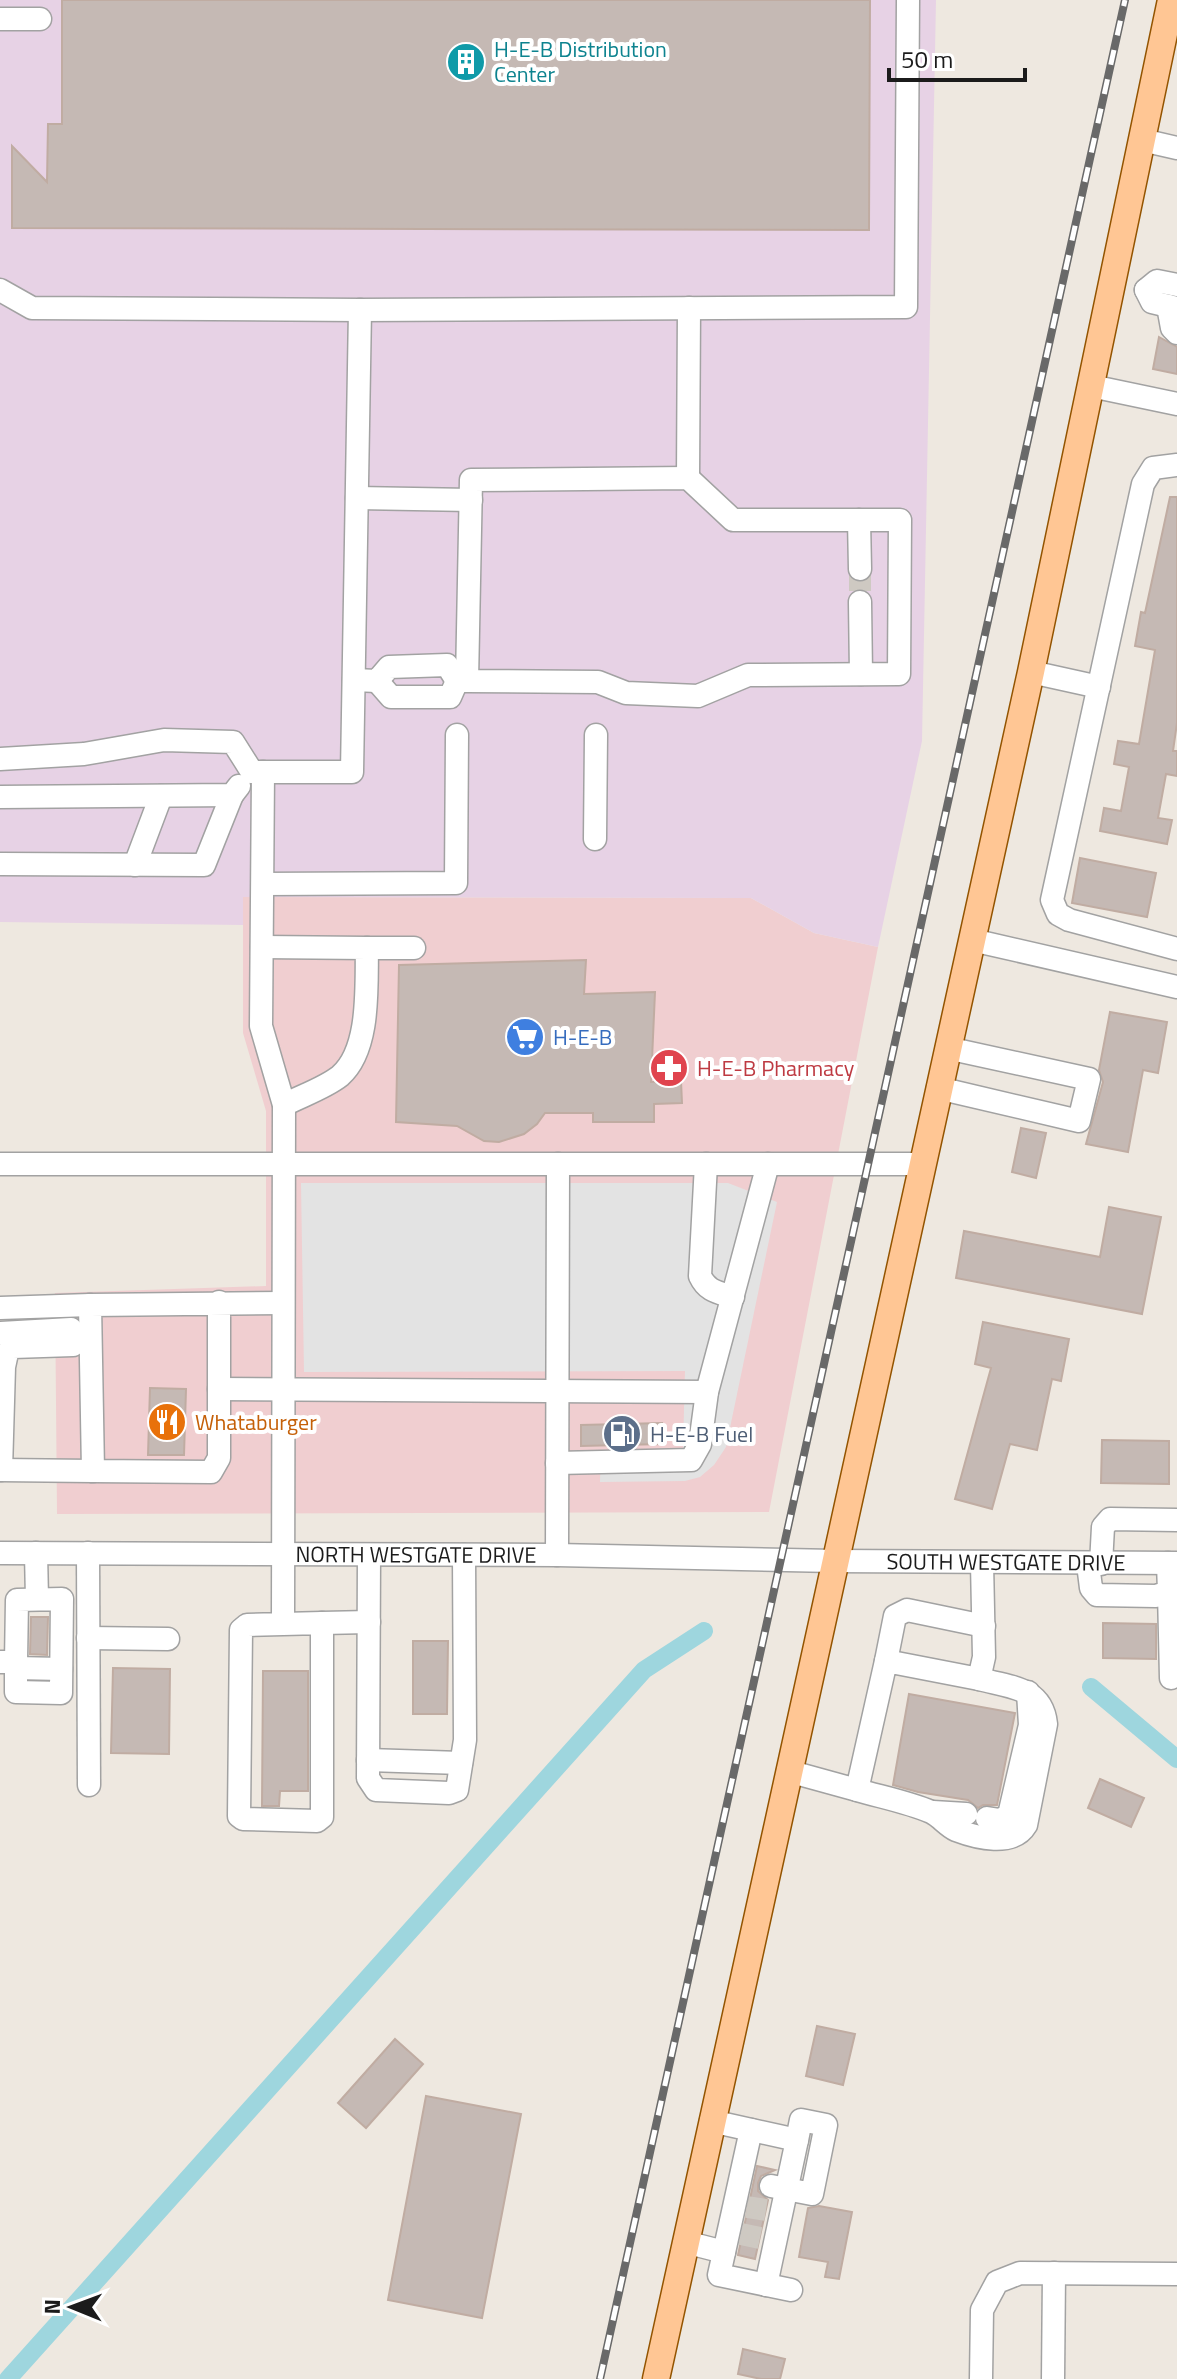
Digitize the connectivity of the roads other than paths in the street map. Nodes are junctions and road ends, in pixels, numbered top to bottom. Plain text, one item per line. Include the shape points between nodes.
1 (908, 0) edge
2 (1171, 0) edge
3 (0, 19) edge
4 (40, 19) dead end
5 (1142, 140) junction
6 (1177, 148) edge
7 (1112, 284) junction
8 (0, 290) edge
9 (1174, 300) edge
10 (689, 308) junction
11 (360, 310) junction
12 (1177, 333) edge
13 (1091, 386) junction
14 (1177, 404) edge
15 (1177, 465) edge
16 (688, 478) junction
17 (357, 498) junction
18 (471, 500) junction
19 (859, 520) junction
20 (860, 569) tunnel mouth
21 (860, 602) tunnel mouth
22 (1031, 672) junction
23 (861, 674) junction
24 (354, 680) junction
25 (377, 681) junction
26 (462, 681) junction
27 (1099, 687) junction
28 (457, 735) dead end
29 (596, 735) dead end
30 (0, 759) edge
31 (257, 772) junction
32 (232, 795) junction
33 (161, 796) junction
34 (0, 797) edge
35 (595, 839) dead end
36 (0, 864) edge
37 (135, 865) junction
38 (263, 884) junction
39 (972, 940) junction
40 (262, 947) junction
41 (367, 948) junction
42 (414, 948) dead end
43 (1177, 949) edge
44 (1177, 987) edge
45 (947, 1048) junction
46 (938, 1088) junction
47 (284, 1105) junction
48 (0, 1164) edge
49 (282, 1164) junction
50 (558, 1164) junction
51 (706, 1164) junction
52 (768, 1164) junction
53 (921, 1164) junction
54 (733, 1297) junction
55 (219, 1302) junction
56 (283, 1303) junction
57 (90, 1305) junction
58 (0, 1308) edge
59 (0, 1333) edge
60 (84, 1338) junction
61 (219, 1389) junction
62 (283, 1390) junction
63 (557, 1391) junction
64 (707, 1392) junction
65 (557, 1463) junction
66 (0, 1470) edge
67 (93, 1471) junction
68 (1177, 1520) edge
69 (0, 1553) edge
70 (36, 1553) junction
71 (88, 1553) junction
72 (284, 1554) junction
73 (369, 1555) junction
74 (464, 1555) junction
75 (557, 1555) junction
76 (834, 1561) junction
77 (982, 1563) junction
78 (1172, 1563) edge
79 (1095, 1564) junction
80 (1169, 1592) junction
81 (37, 1599) junction
82 (369, 1622) junction
83 (322, 1623) junction
84 (283, 1624) junction
85 (984, 1626) junction
86 (88, 1638) junction
87 (168, 1639) dead end
88 (886, 1661) junction
89 (11, 1664) edge
90 (1171, 1678) dead end
91 (979, 1679) junction
92 (1028, 1692) junction
93 (368, 1760) junction
94 (461, 1763) junction
95 (788, 1771) junction
96 (89, 1785) dead end
97 (857, 1790) junction
98 (933, 1812) junction
99 (711, 2121) junction
100 (751, 2130) junction
101 (797, 2140) junction
102 (762, 2184) junction
103 (757, 2209) junction
104 (746, 2239) junction
105 (685, 2242) junction
106 (1054, 2273) junction
107 (1177, 2274) edge
108 (766, 2285) junction
109 (791, 2290) dead end
110 (656, 2379) edge
111 (981, 2379) edge
112 (1053, 2379) edge

1 - 10 street via 906,307
2 - 5 main road
3 - 4 street
5 - 6 street
5 - 7 main road
7 - 9 street via 1146,290 1152,302
7 - 13 main road
8 - 11 street via 32,308
9 - 12 street via 1172,328
10 - 11 street
10 - 16 street
11 - 17 street
13 - 14 street
13 - 22 main road
15 - 27 street via 1153,468 1143,484
16 - 18 street via 471,480
16 - 19 street via 733,520
17 - 18 street
17 - 24 street
18 - 26 street
19 - 20 street
19 - 23 street via 900,520 899,674
21 - 23 street
22 - 27 street
22 - 39 main road
23 - 26 street via 748,675 698,696 626,693 598,682
24 - 25 street
24 - 31 street via 352,772
25 - 26 street via 389,667 447,665
25 - 26 street via 391,697 450,697
27 - 43 street via 1052,900 1058,914 1069,920
28 - 38 street via 456,883
29 - 35 street
30 - 31 street via 84,754 164,740 233,742
31 - 32 street
31 - 38 street
32 - 33 street
32 - 37 street via 204,865
33 - 34 street
33 - 37 street
36 - 37 street
38 - 40 street
39 - 44 street
39 - 45 main road
40 - 41 street
40 - 47 street via 261,1026
41 - 42 street
41 - 47 street via 359,1048 341,1075
45 - 46 main road
45 - 46 street via 1089,1079 1083,1107 1079,1121
46 - 53 main road
47 - 49 street
48 - 49 street
49 - 50 street
49 - 56 street
50 - 51 street
50 - 63 street
51 - 52 street
51 - 54 street via 700,1276 710,1290
52 - 53 street
52 - 54 street
53 - 76 main road
54 - 64 street
55 - 56 street
55 - 57 street
55 - 61 street
56 - 62 street
57 - 58 street
57 - 60 street
59 - 60 street via 71,1329
60 - 66 street via 73,1345 13,1347 7,1353
60 - 67 street
61 - 62 street
61 - 67 street via 219,1458 211,1472
62 - 63 street
62 - 72 street
63 - 64 street
63 - 65 street
64 - 65 street via 700,1444 691,1460
65 - 75 street
66 - 67 street
68 - 79 street via 1110,1519 1103,1527
69 - 70 street, NORTH WESTGATE DRIVE
70 - 71 street, NORTH WESTGATE DRIVE
70 - 81 street
71 - 72 street, NORTH WESTGATE DRIVE
71 - 86 street
72 - 73 street, NORTH WESTGATE DRIVE
72 - 84 street
73 - 74 street, NORTH WESTGATE DRIVE
73 - 82 street
74 - 75 street, NORTH WESTGATE DRIVE
74 - 94 street
75 - 76 street, NORTH WESTGATE DRIVE
76 - 77 street, SOUTH WESTGATE DRIVE
76 - 95 main road
77 - 79 street, SOUTH WESTGATE DRIVE
77 - 85 street
78 - 79 street, SOUTH WESTGATE DRIVE
78 - 80 street
79 - 80 street via 1091,1588 1097,1595
80 - 90 street
81 - 89 street via 17,1600
81 - 89 street via 62,1599 61,1669
82 - 83 street
82 - 93 street
83 - 84 street
83 - 84 street via 322,1817 243,1819 241,1630 247,1625
85 - 88 street via 907,1610 895,1616
85 - 91 street
86 - 87 street
86 - 96 street
88 - 91 street
88 - 97 street
91 - 92 street
92 - 98 street via 1030,1725 1009,1815 1000,1820
92 - 98 street via 1044,1708 1046,1724 1021,1833 998,1839 955,1829
93 - 94 street
93 - 94 street via 368,1778 376,1790 449,1793 457,1790
95 - 97 street
95 - 99 main road
97 - 98 street
99 - 100 street
99 - 105 main road
100 - 101 street
100 - 102 street
101 - 102 street
101 - 102 street via 801,2120 826,2125 812,2194
102 - 103 street
102 - 103 street
103 - 104 street
103 - 104 street
104 - 105 street
104 - 108 street
104 - 108 street via 719,2275
105 - 110 main road
106 - 107 street
106 - 111 street via 1020,2273 997,2282 982,2310
106 - 112 street
108 - 109 street

